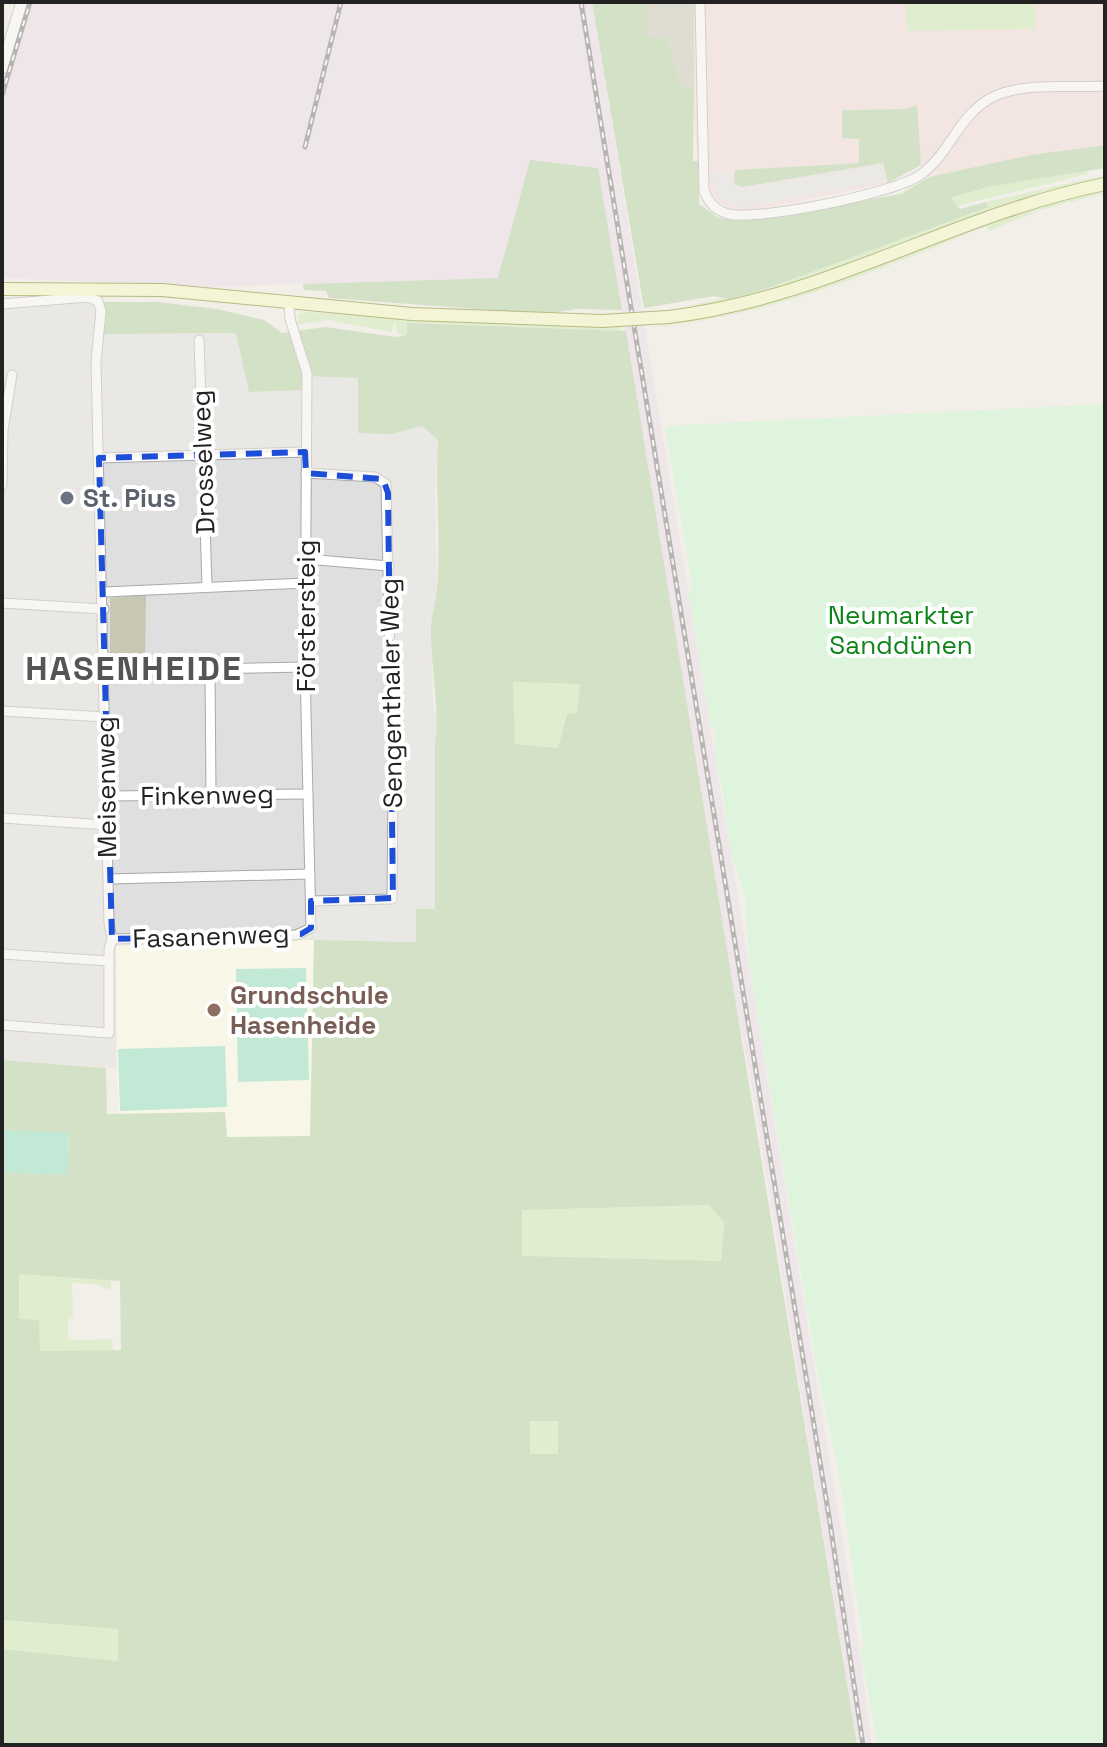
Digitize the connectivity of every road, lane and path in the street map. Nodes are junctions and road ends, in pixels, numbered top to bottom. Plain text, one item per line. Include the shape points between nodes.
1 (22, 2) edge
2 (700, 2) edge
3 (2, 68) edge
4 (1105, 86) edge
5 (1105, 184) edge
6 (2, 289) edge
7 (289, 303) junction
8 (2, 304) edge
9 (199, 340) dead end
10 (12, 375) dead end
11 (2, 430) edge
12 (305, 452) junction
13 (202, 455) junction
14 (99, 458) junction
15 (306, 473) junction
16 (2, 485) edge
17 (306, 559) junction
18 (389, 566) junction
19 (306, 583) junction
20 (207, 585) junction
21 (104, 592) junction
22 (2, 603) edge
23 (104, 609) junction
24 (305, 667) junction
25 (210, 669) junction
26 (106, 671) junction
27 (2, 711) edge
28 (105, 717) junction
29 (308, 794) junction
30 (211, 795) junction
31 (107, 796) junction
32 (2, 818) edge
33 (107, 825) junction
34 (310, 874) junction
35 (108, 879) junction
36 (311, 901) junction
37 (309, 931) joint
38 (112, 939) junction
39 (2, 954) edge
40 (109, 961) junction
41 (2, 1025) edge

1 - 3 street
2 - 4 street via 704,190 715,207 740,215 914,180 930,168 968,115 996,95
5 - 7 main road, bridge via 1006,210 795,291 668,317 602,321 412,314
6 - 7 main road via 154,289
7 - 12 street, Förstersteig via 307,373
8 - 14 street, Meisenweg via 85,297 98,301
9 - 13 street, Drosselweg
10 - 11 street
11 - 16 street
12 - 13 street
12 - 15 street, Förstersteig
13 - 14 street
13 - 20 street, Drosselweg
14 - 21 street, Meisenweg
15 - 17 street, Förstersteig
15 - 18 street, Sengenthaler Weg via 375,477 386,484
17 - 18 street
17 - 19 street, Förstersteig
18 - 36 street, Sengenthaler Weg via 394,893 390,901
19 - 20 street
19 - 24 street, Förstersteig
20 - 21 street
21 - 23 street, Meisenweg
22 - 23 street
23 - 26 street, Meisenweg
24 - 25 street
24 - 29 street, Förstersteig
25 - 26 street
25 - 30 street
26 - 28 street, Meisenweg
27 - 28 street
28 - 31 street, Meisenweg
29 - 30 street, Finkenweg
29 - 34 street, Förstersteig
30 - 31 street, Finkenweg
31 - 33 street, Meisenweg
32 - 33 street
33 - 35 street, Meisenweg
34 - 35 street
34 - 36 street, Förstersteig
35 - 38 street, Meisenweg
36 - 37 street, Förstersteig
37 - 38 street, Fasanenweg
38 - 40 street, Meisenweg
39 - 40 street
40 - 41 street, Meisenweg via 109,1033

